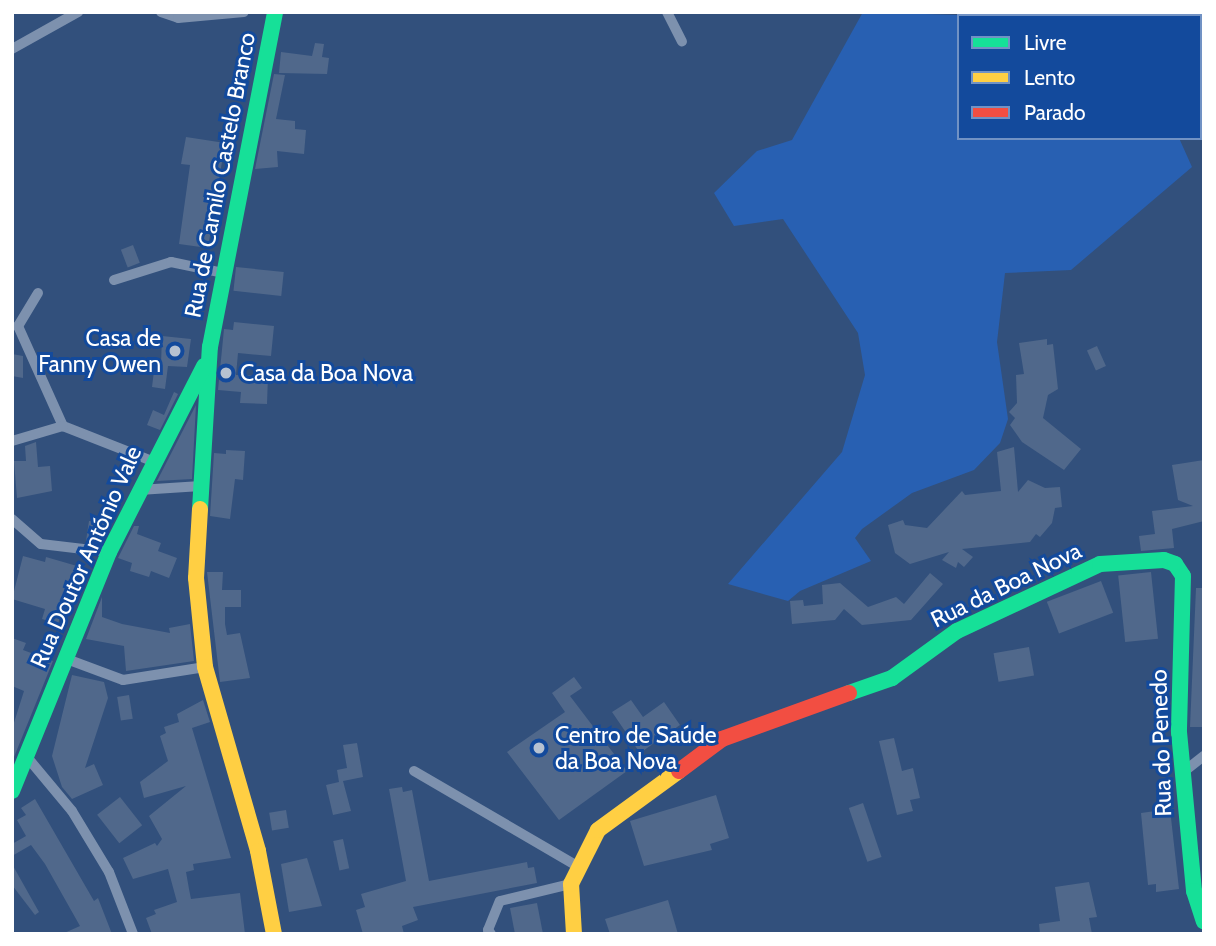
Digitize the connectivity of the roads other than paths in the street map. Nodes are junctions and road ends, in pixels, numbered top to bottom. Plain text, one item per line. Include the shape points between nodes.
1 (78, 12) edge
2 (161, 12) edge
3 (244, 12) edge
4 (275, 12) edge
5 (667, 12) edge
6 (682, 41) dead end
7 (12, 49) edge
8 (223, 273) junction
9 (114, 280) dead end
10 (38, 293) dead end
11 (210, 347) junction
12 (63, 426) junction
13 (12, 442) edge
14 (152, 461) junction
15 (201, 486) junction
16 (139, 490) junction
17 (12, 519) edge
18 (110, 552) junction
19 (1175, 564) joint
20 (64, 659) junction
21 (205, 667) junction
22 (1204, 756) edge
23 (27, 757) junction
24 (414, 771) dead end
25 (1182, 773) junction
26 (12, 791) edge
27 (577, 866) junction
28 (571, 884) junction
29 (1200, 896) edge
30 (1204, 921) edge
31 (133, 934) edge
32 (274, 934) edge
33 (491, 934) edge
34 (575, 934) edge

1 - 7 street
2 - 3 street via 178,18
4 - 8 street, Rua de Camilo Castelo Branco
5 - 6 street
8 - 9 street via 171,262
8 - 11 street, Rua de Camilo Castelo Branco
10 - 12 street via 18,326
11 - 14 street, Rua Doutor António Vale via 198,380
11 - 15 street
12 - 13 street
12 - 14 street
14 - 16 street, Rua Doutor António Vale
15 - 16 street
15 - 21 street via 197,595
16 - 18 street, Rua Doutor António Vale
17 - 18 street via 41,544
18 - 20 street, Rua Doutor António Vale
19 - 25 street, Rua do Penedo via 1183,576
19 - 27 street, Rua da Boa Nova via 1164,560 1100,565 957,631 892,678 722,739 598,830
20 - 21 street via 123,680
20 - 23 street, Rua Doutor António Vale
21 - 32 street via 258,851
22 - 25 street
23 - 26 street, Rua Doutor António Vale
23 - 31 street via 72,811 109,872
24 - 27 street
25 - 29 street, Rua do Penedo
27 - 28 street, Rua da Boa Nova
28 - 33 street via 500,901 488,930
28 - 34 street, Rua da Boa Nova
29 - 30 street, Rua do Penedo

